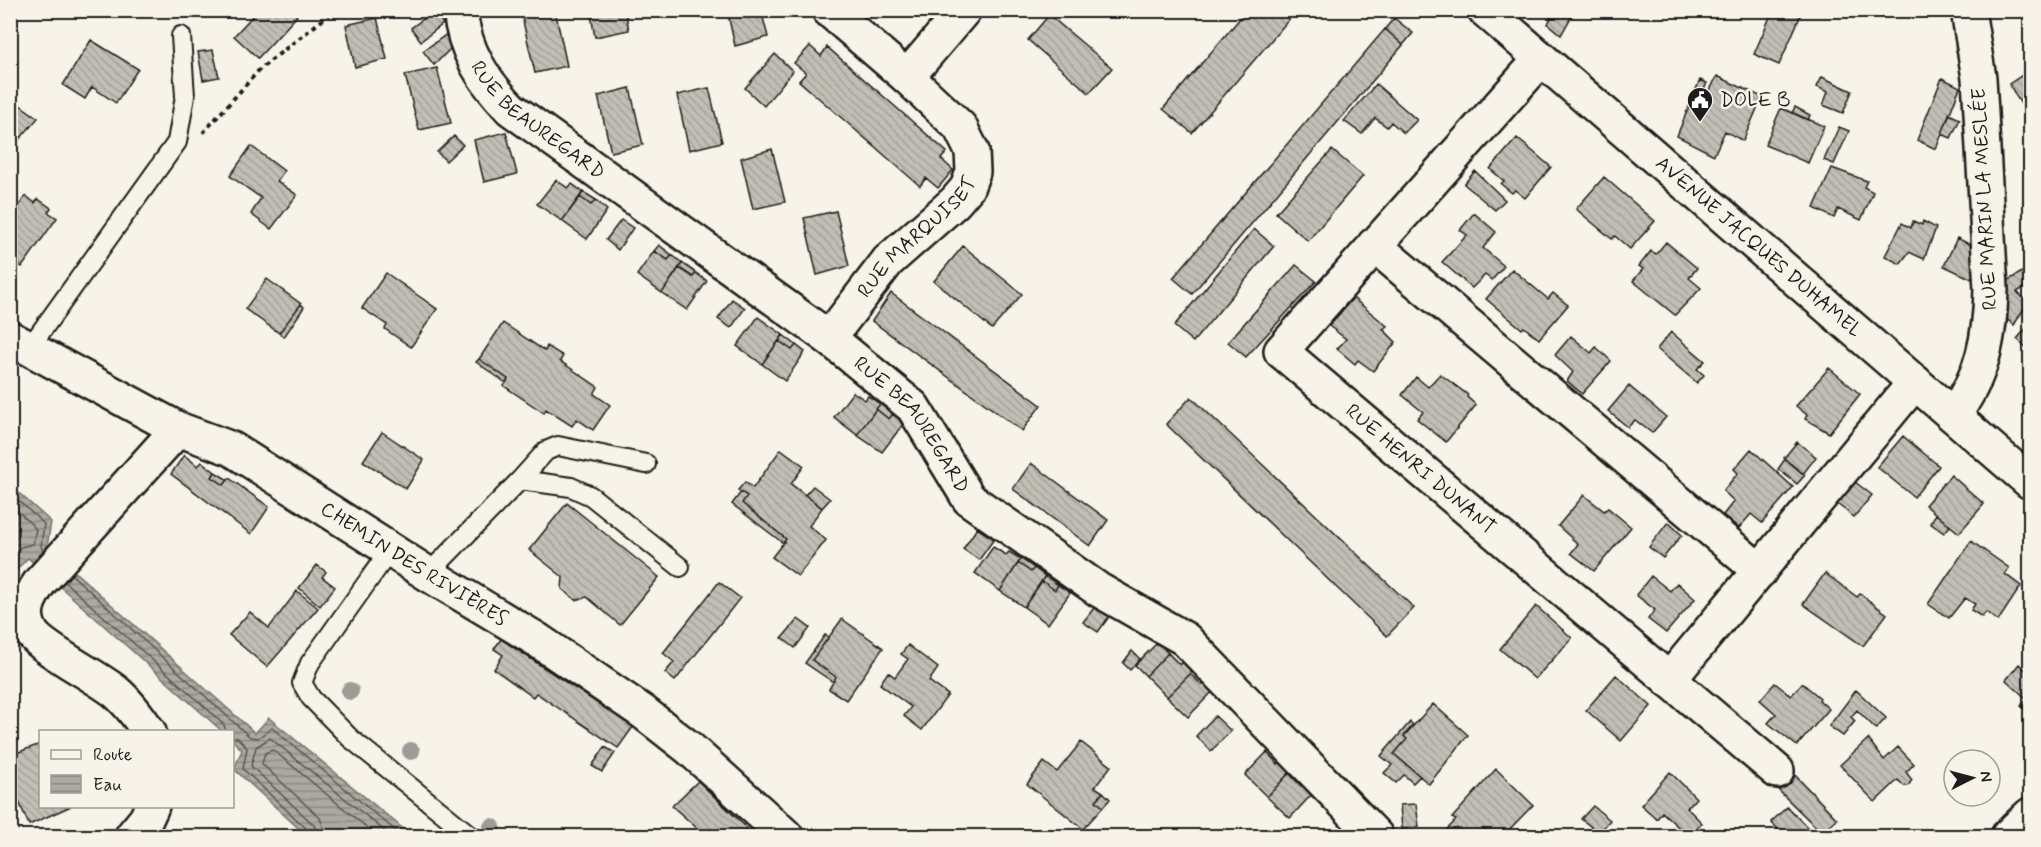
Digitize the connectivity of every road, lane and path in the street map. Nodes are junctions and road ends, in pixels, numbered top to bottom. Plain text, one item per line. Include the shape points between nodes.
1 (335, 10) edge
2 (460, 10) edge
3 (830, 10) edge
4 (964, 10) edge
5 (1485, 10) edge
6 (1968, 10) edge
7 (181, 36) dead end
8 (1540, 59) junction
9 (907, 78) junction
10 (177, 142) junction
11 (1374, 245) junction
12 (829, 339) junction
13 (20, 342) edge
14 (1915, 382) junction
15 (1953, 415) junction
16 (178, 429) junction
17 (646, 464) dead end
18 (520, 480) junction
19 (2031, 482) edge
20 (390, 550) junction
21 (680, 567) dead end
22 (1760, 571) junction
23 (428, 574) junction
24 (1669, 680) junction
25 (148, 730) edge
26 (1777, 771) dead end
27 (152, 808) edge
28 (2031, 815) edge
29 (132, 837) edge
30 (471, 837) edge
31 (786, 837) edge
32 (1376, 837) edge
33 (2008, 837) edge

1 - 10 path via 260,69 205,132
2 - 12 street, RUE BEAUREGARD via 472,60 511,109
3 - 9 street, RUE MARQUISET
4 - 9 street
5 - 8 street, AVENUE JACQUES DUHAMEL
6 - 15 street, RUE MARIN LA MESLÉE via 1979,90 1991,322 1976,380
7 - 10 lane via 185,96
8 - 11 street, RUE HENRI DUNANT
8 - 14 street, AVENUE JACQUES DUHAMEL
9 - 12 street, RUE MARQUISET via 968,138 973,172 967,188 955,202 888,261
10 - 13 lane
11 - 22 street
11 - 24 street, RUE HENRI DUNANT via 1281,351
12 - 32 street, RUE BEAUREGARD via 913,407 969,499 1099,590 1185,639
13 - 16 street, CHEMIN DES RIVIÈRES
14 - 15 street, AVENUE JACQUES DUHAMEL
14 - 22 street
15 - 19 street, AVENUE JACQUES DUHAMEL
16 - 20 street, CHEMIN DES RIVIÈRES via 232,449
16 - 25 street via 40,582 29,597 25,612 32,634 116,692
17 - 18 lane via 558,446 546,451
18 - 21 lane via 571,487 591,496
18 - 23 lane
20 - 23 street, CHEMIN DES RIVIÈRES
20 - 30 lane via 310,663 302,683 311,698 350,738
22 - 24 street
23 - 31 street, CHEMIN DES RIVIÈRES via 536,639 643,712 689,748
24 - 26 street, RUE HENRI DUNANT
27 - 29 street
28 - 33 street

